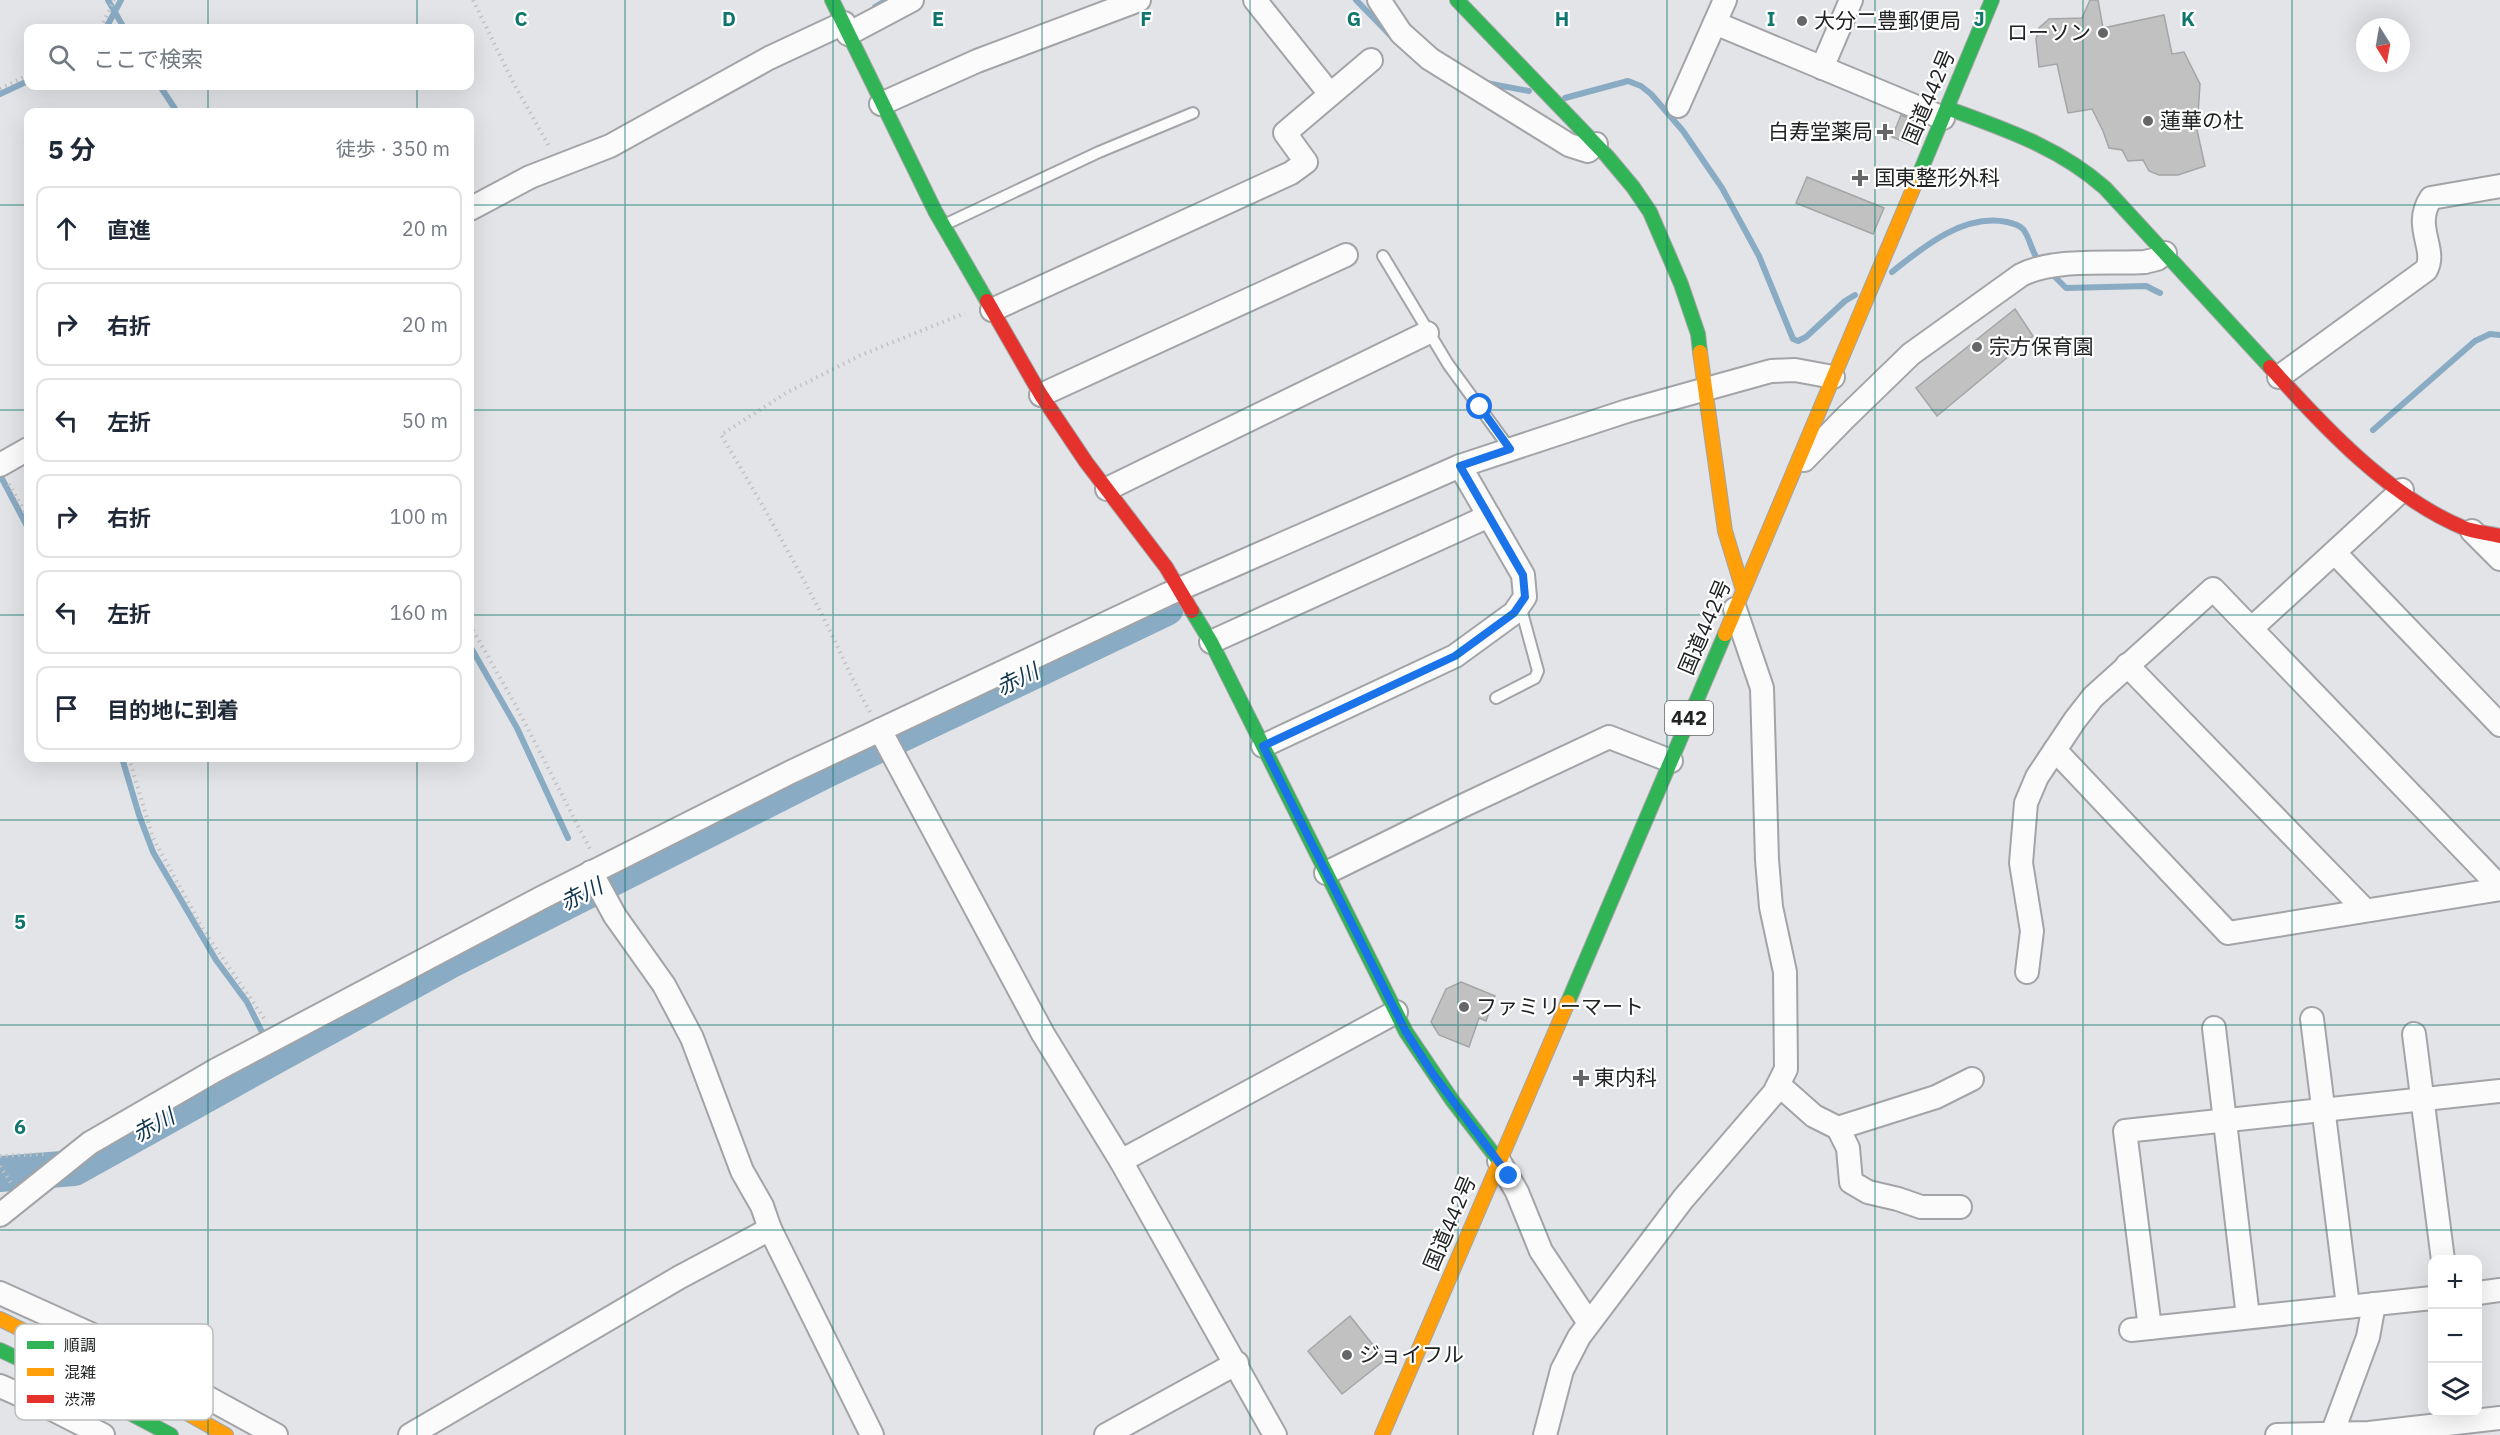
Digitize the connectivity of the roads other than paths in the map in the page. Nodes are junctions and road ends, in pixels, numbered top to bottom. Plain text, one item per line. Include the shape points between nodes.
1 (832, 0) edge
2 (912, 0) edge
3 (1139, 0) edge
4 (1255, 0) edge
5 (1379, 0) edge
6 (1457, 0) edge
7 (1725, 0) edge
8 (1851, 0) edge
9 (1992, 0) edge
10 (1715, 23) junction
11 (846, 29) junction
12 (1371, 60) dead end
13 (1822, 68) junction
14 (1330, 94) junction
15 (881, 104) junction
16 (1678, 106) dead end
17 (1193, 113) dead end
18 (1945, 113) junction
19 (1596, 144) junction
20 (2500, 186) edge
21 (474, 207) edge
22 (943, 225) junction
23 (2165, 253) junction
24 (1346, 255) dead end
25 (1383, 256) dead end
26 (989, 306) junction
27 (1427, 333) junction
28 (1833, 377) junction
29 (2279, 377) junction
30 (1706, 389) junction
31 (1041, 395) junction
32 (1510, 449) junction
33 (24, 453) edge
34 (1460, 466) junction
35 (3, 471) edge
36 (1793, 472) junction
37 (1107, 489) junction
38 (2402, 490) junction
39 (1489, 516) junction
40 (2472, 531) junction
41 (2500, 536) edge
42 (2335, 554) junction
43 (2500, 559) edge
44 (1180, 588) junction
45 (1739, 600) junction
46 (1520, 605) junction
47 (2252, 628) junction
48 (1211, 642) junction
49 (2127, 665) junction
50 (1496, 698) dead end
51 (2500, 725) edge
52 (880, 730) junction
53 (1263, 746) junction
54 (2055, 750) junction
55 (1671, 761) junction
56 (595, 870) junction
57 (1326, 873) junction
58 (2500, 888) edge
59 (2364, 909) junction
60 (2026, 972) dead end
61 (1396, 1012) junction
62 (2312, 1019) dead end
63 (2214, 1028) dead end
64 (2414, 1034) dead end
65 (1972, 1079) dead end
66 (1779, 1085) junction
67 (2500, 1091) edge
68 (2422, 1099) junction
69 (2324, 1110) junction
70 (2225, 1120) junction
71 (1838, 1128) junction
72 (1121, 1161) junction
73 (1499, 1161) junction
74 (1960, 1207) dead end
75 (0, 1215) edge
76 (770, 1229) junction
77 (2442, 1255) edge
78 (2500, 1290) edge
79 (2482, 1292) edge
80 (0, 1293) edge
81 (2428, 1299) edge
82 (2374, 1304) junction
83 (2348, 1306) junction
84 (2248, 1317) junction
85 (0, 1319) edge
86 (1589, 1323) junction
87 (68, 1324) edge
88 (15, 1326) edge
89 (0, 1350) edge
90 (15, 1357) edge
91 (1237, 1363) junction
92 (0, 1386) edge
93 (15, 1393) edge
94 (213, 1401) edge
95 (2500, 1418) edge
96 (74, 1420) edge
97 (143, 1420) edge
98 (199, 1420) edge
99 (2332, 1434) edge
100 (103, 1435) edge
101 (171, 1435) edge
102 (226, 1435) edge
103 (276, 1435) edge
104 (410, 1435) edge
105 (872, 1435) edge
106 (1106, 1435) edge
107 (1275, 1435) edge
108 (1382, 1435) edge
109 (1545, 1435) edge
110 (2277, 1435) edge

1 - 11 main road
2 - 11 street
3 - 15 street via 977,61
4 - 14 street
5 - 19 street via 1401,33 1430,59 1569,145 1588,151
6 - 19 main road
7 - 10 street
8 - 13 street
9 - 18 main road, 国道442号 / 442
10 - 13 street
10 - 16 street
11 - 15 main road
11 - 21 street via 769,58 610,146 516,184
12 - 14 street
13 - 18 street
14 - 26 street via 1285,133 1306,162 1291,173
15 - 22 main road
17 - 22 lane
18 - 23 main road via 2025,137 2078,164
18 - 28 main road, 国道442号 / 442
19 - 30 main road via 1634,187 1658,229 1692,315
20 - 29 street via 2431,198 2423,214 2430,259 2426,270
22 - 26 main road
23 - 29 main road
23 - 36 street via 2145,262 2054,266 2021,275 1911,354
24 - 31 street
25 - 27 lane
26 - 31 main road
27 - 32 lane
27 - 37 street
28 - 30 street via 1783,369
28 - 36 main road, 国道442号 / 442
29 - 38 main road via 2346,445
30 - 32 street
30 - 45 main road via 1725,531
31 - 37 main road
32 - 34 street
33 - 35 street
34 - 39 street
34 - 44 street
36 - 45 main road, 国道442号 / 442
37 - 44 main road
38 - 40 main road via 2434,513
38 - 42 street
39 - 46 street via 1523,575 1525,597
39 - 48 street
40 - 41 main road
40 - 43 street
42 - 47 street
42 - 51 street
44 - 48 main road
44 - 52 street
45 - 55 main road, 国道442号 / 442
45 - 66 street via 1763,697 1767,860 1771,907 1786,986 1786,1069
46 - 50 lane via 1538,672 1535,678
46 - 53 street via 1455,656
47 - 49 street via 2213,590
47 - 58 street
48 - 53 main road
49 - 54 street via 2085,707
49 - 59 street
52 - 56 street
52 - 72 street via 1043,1034
53 - 57 main road
54 - 59 street via 2228,933
54 - 60 street via 2026,803 2021,863 2032,931
55 - 57 street via 1609,738
55 - 73 main road, 国道442号 / 442
56 - 75 street via 276,1037 107,1132
56 - 76 street via 615,916 664,986 692,1038 742,1171
57 - 61 main road
58 - 59 street
61 - 72 street
61 - 73 main road via 1433,1074
62 - 69 street
63 - 70 street
64 - 68 street
65 - 71 street via 1936,1097
66 - 71 street via 1814,1116
66 - 86 street via 1683,1199
67 - 68 street
68 - 69 street
68 - 77 street
69 - 70 street
69 - 83 street
70 - 84 street
70 - 84 street via 2125,1131 2140,1329
71 - 74 street via 1848,1148 1851,1182 1868,1192 1921,1207
72 - 91 street
73 - 86 street via 1517,1192 1541,1251
73 - 108 main road, 国道442号 / 442
76 - 104 street via 680,1277
76 - 105 street
78 - 79 street
80 - 87 street
81 - 82 street
82 - 83 street
82 - 99 street via 2368,1337
83 - 84 street
85 - 88 main road
86 - 109 street via 1562,1370
89 - 90 main road
91 - 106 street
91 - 107 street
92 - 93 street
94 - 103 street
95 - 99 street
96 - 100 street
97 - 101 main road
98 - 102 main road
99 - 110 street

